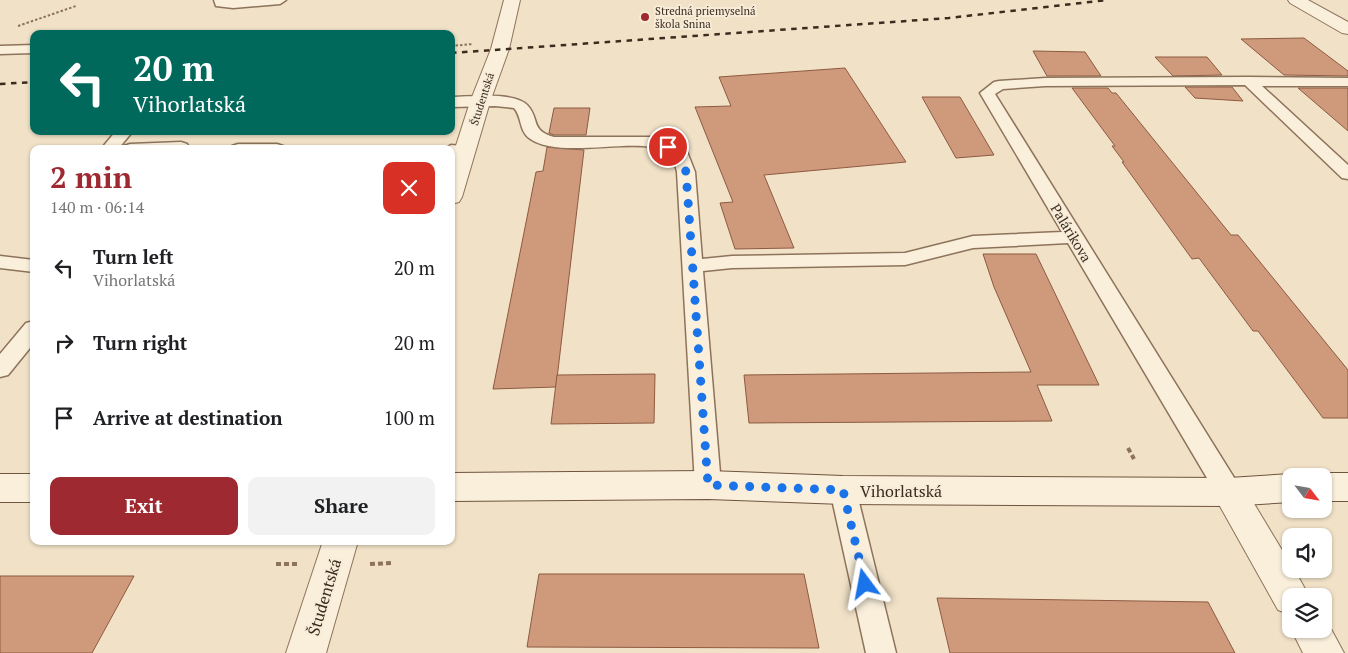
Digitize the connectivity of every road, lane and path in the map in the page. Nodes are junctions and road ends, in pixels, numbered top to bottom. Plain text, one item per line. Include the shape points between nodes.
1 (220, 0) edge
2 (280, 0) edge
3 (512, 0) edge
4 (1296, 0) edge
5 (76, 6) dead end
6 (16, 26) dead end
7 (1348, 29) edge
8 (30, 49) edge
9 (0, 50) edge
10 (1249, 81) junction
11 (1348, 82) edge
12 (455, 102) edge
13 (480, 102) junction
14 (121, 135) edge
15 (113, 145) edge
16 (459, 150) edge
17 (455, 174) edge
18 (1348, 174) edge
19 (1073, 237) junction
20 (0, 262) edge
21 (30, 266) edge
22 (693, 266) junction
23 (30, 333) edge
24 (0, 369) edge
25 (1128, 448) dead end
26 (1137, 464) dead end
27 (708, 485) junction
28 (455, 487) edge
29 (1332, 487) edge
30 (1348, 487) edge
31 (0, 488) edge
32 (30, 488) edge
33 (1282, 489) edge
34 (843, 490) junction
35 (1229, 492) junction
36 (340, 545) edge
37 (392, 563) dead end
38 (276, 564) dead end
39 (298, 564) dead end
40 (370, 564) dead end
41 (1285, 588) edge
42 (1315, 638) edge
43 (306, 653) edge
44 (881, 653) edge
45 (1324, 653) edge

1 - 2 lane via 220,3 233,4
3 - 13 street, Študentská via 500,49
4 - 7 street
5 - 6 path
8 - 9 lane
10 - 11 lane
10 - 18 lane
10 - 19 lane, Palárikova via 1045,82 999,85 987,93
12 - 13 lane
13 - 16 street, Študentská
13 - 22 lane via 519,105 525,111 528,127 539,140 654,142 680,153 686,172
14 - 15 lane
16 - 17 street, Študentská
19 - 22 lane via 973,242 905,259 732,262
19 - 35 lane, Palárikova
20 - 21 lane
22 - 27 lane
23 - 24 lane
25 - 26 path
27 - 28 street, Vihorlatská
27 - 34 street, Vihorlatská
29 - 30 street
31 - 32 street
33 - 35 street, Vihorlatská
34 - 35 street, Vihorlatská
34 - 44 lane
35 - 41 street, Palárikova
36 - 43 street, Študentská
37 - 40 path
38 - 39 path
42 - 45 street

